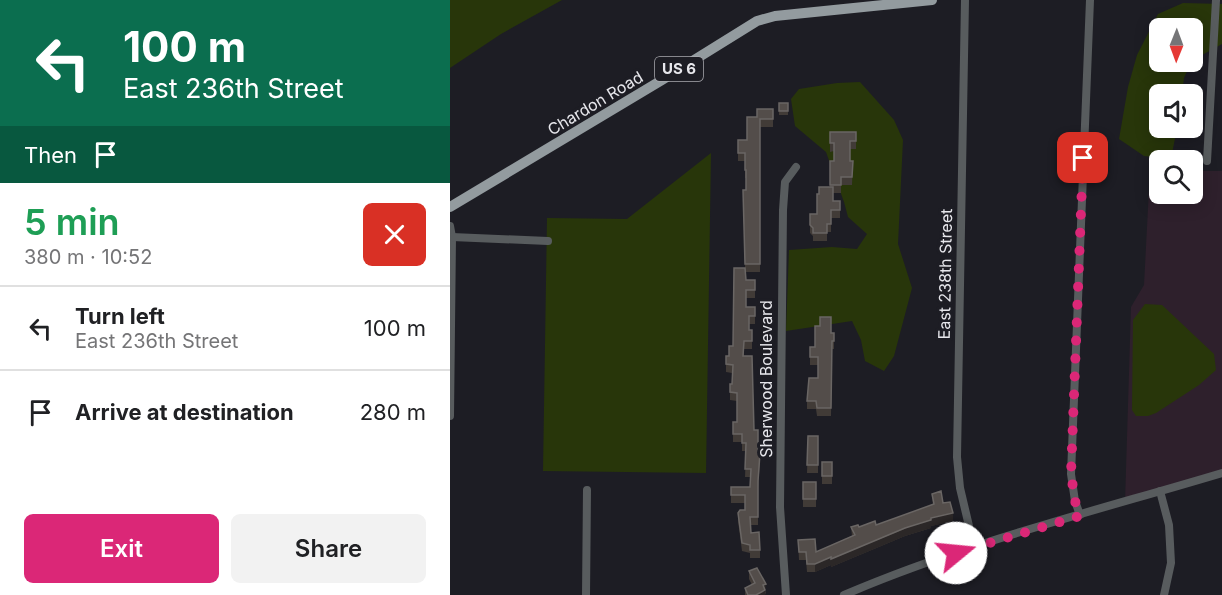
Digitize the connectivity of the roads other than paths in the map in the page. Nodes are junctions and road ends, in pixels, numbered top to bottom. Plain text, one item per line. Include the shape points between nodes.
1 (932, 0) edge
2 (965, 0) edge
3 (1090, 0) edge
4 (1216, 0) edge
5 (1207, 161) dead end
6 (795, 167) dead end
7 (450, 207) edge
8 (450, 226) edge
9 (452, 237) junction
10 (548, 241) dead end
11 (450, 416) edge
12 (1222, 473) edge
13 (587, 490) dead end
14 (1160, 491) junction
15 (1080, 516) junction
16 (974, 547) junction
17 (586, 595) edge
18 (786, 595) edge
19 (844, 595) edge
20 (1164, 595) edge

1 - 7 main road, Chardon Road / US 6 via 756,21
2 - 16 street, East 238th Street via 957,457
3 - 15 street via 1071,474
4 - 5 street
6 - 18 street, Sherwood Boulevard via 785,182 783,210 780,507
8 - 9 street
9 - 10 street
9 - 11 street
12 - 14 street
13 - 17 street
14 - 15 street
14 - 20 street via 1169,525 1172,563
15 - 16 street
16 - 19 street

